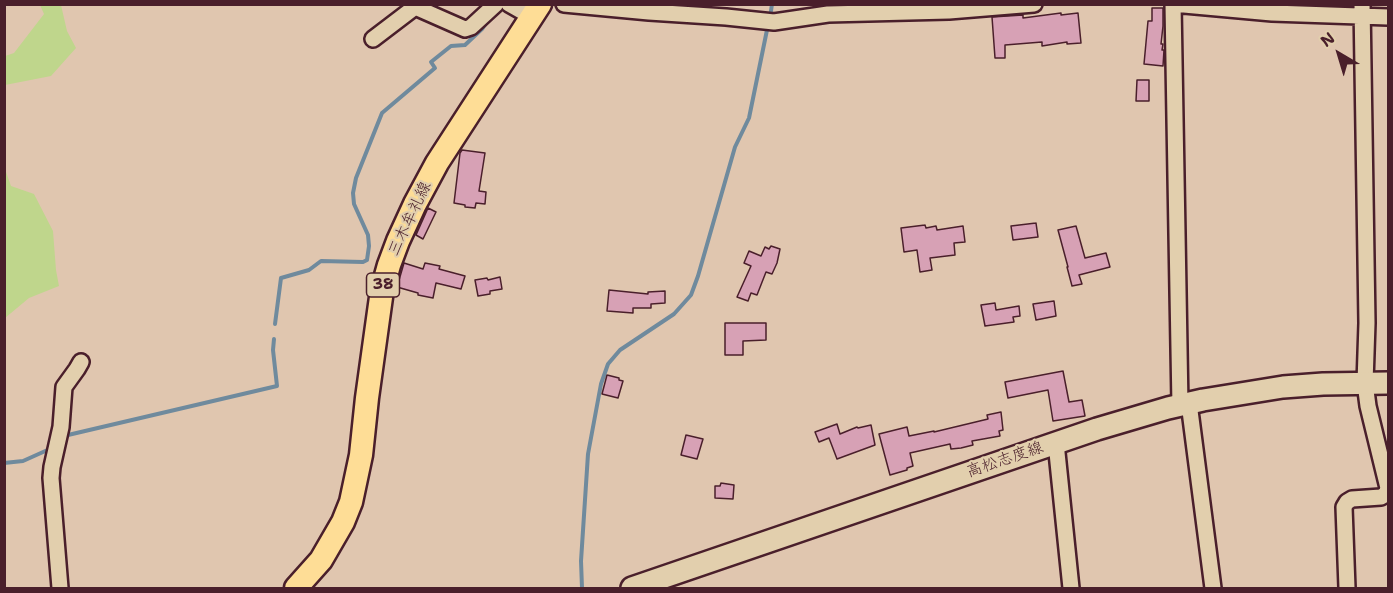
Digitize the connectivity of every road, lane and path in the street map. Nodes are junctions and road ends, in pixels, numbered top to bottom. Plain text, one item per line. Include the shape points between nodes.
1 (496, 4) edge
2 (509, 4) edge
3 (564, 4) edge
4 (1034, 4) edge
5 (1173, 4) edge
6 (1362, 10) edge
7 (536, 11) edge
8 (1389, 17) edge
9 (373, 39) dead end
10 (81, 362) dead end
11 (1365, 383) junction
12 (1389, 383) edge
13 (1185, 404) junction
14 (1056, 443) junction
15 (333, 540) junction
16 (60, 588) edge
17 (296, 588) edge
18 (310, 588) edge
19 (632, 588) edge
20 (1071, 588) edge
21 (1213, 588) edge
22 (1347, 588) edge

1 - 9 street via 465,29 415,7
2 - 7 street
3 - 4 street via 769,22 828,14
5 - 6 street via 1272,13
5 - 13 street
6 - 8 street
6 - 11 street
7 - 15 main road, 三木牟礼線 / 38 via 437,164 398,241 382,290 356,481
10 - 16 street via 64,387 52,467
11 - 12 main road, 高松志度線
11 - 13 main road, 高松志度線 via 1283,387
11 - 22 street via 1388,488 1381,497 1352,499 1344,507
13 - 14 main road, 高松志度線
13 - 21 street
14 - 19 main road, 高松志度線
14 - 20 street
15 - 17 main road, 三木牟礼線 / 38
15 - 18 main road

